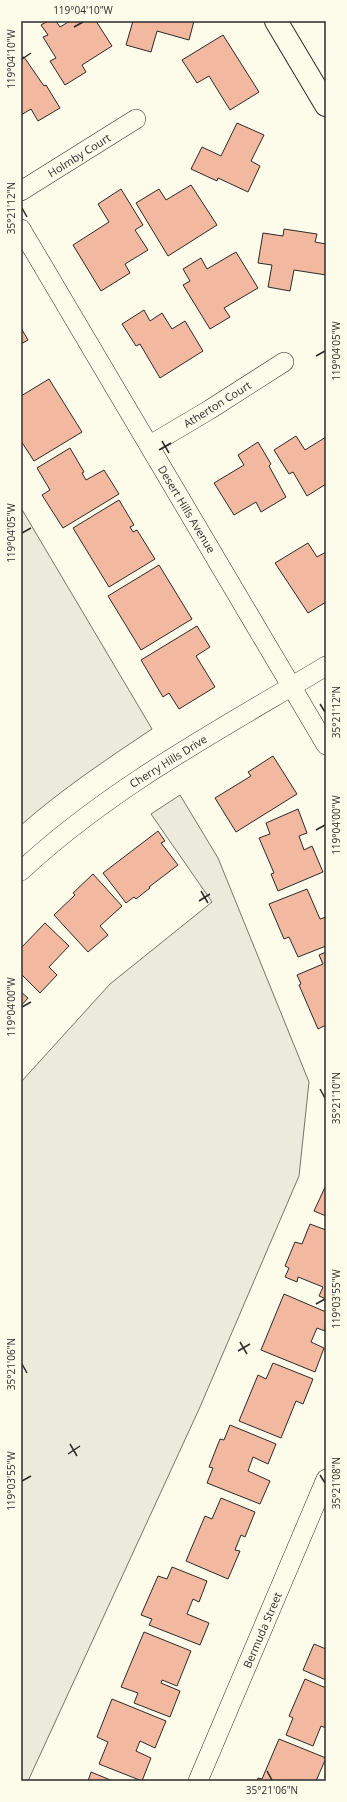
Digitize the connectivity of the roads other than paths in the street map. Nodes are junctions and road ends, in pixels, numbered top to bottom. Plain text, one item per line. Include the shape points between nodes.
1 (276, 21) edge
2 (326, 105) edge
3 (136, 119) dead end
4 (21, 191) edge
5 (21, 229) edge
6 (284, 362) dead end
7 (150, 445) junction
8 (326, 666) edge
9 (292, 686) junction
10 (326, 745) edge
11 (21, 871) edge
12 (326, 1479) edge
13 (198, 1781) edge

1 - 2 main road
3 - 4 street, Holmby Court
5 - 7 street, Desert Hills Avenue
6 - 7 street, Atherton Court
7 - 9 street, Desert Hills Avenue
8 - 9 street, Cherry Hills Drive
9 - 10 street
9 - 11 street, Cherry Hills Drive via 148,772 92,811
12 - 13 street, Bermuda Street

